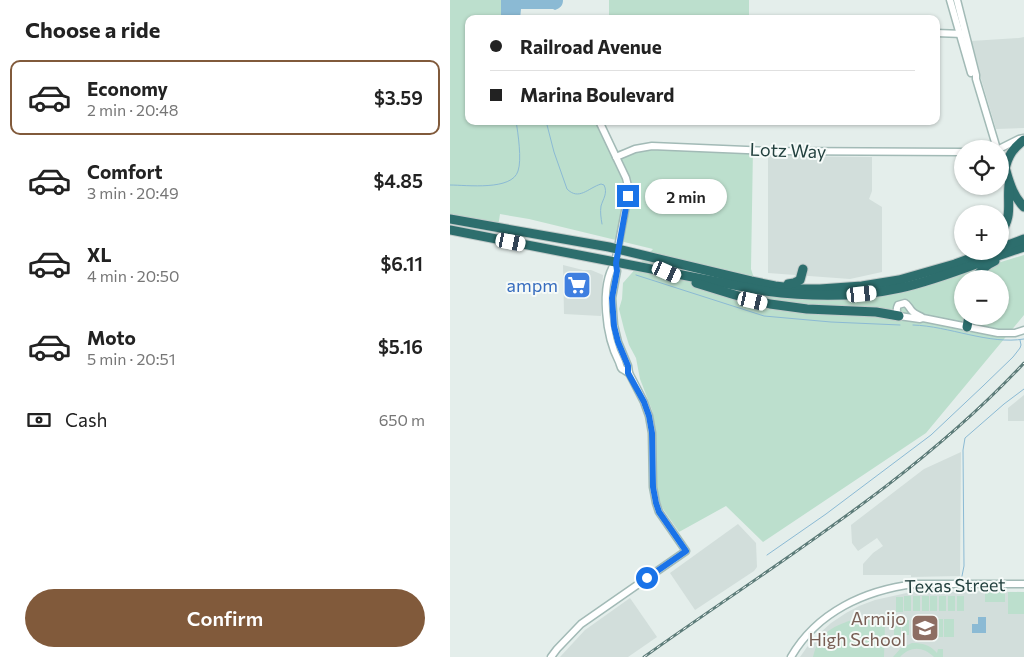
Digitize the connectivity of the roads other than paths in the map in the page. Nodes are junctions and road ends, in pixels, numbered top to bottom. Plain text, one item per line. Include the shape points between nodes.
1 (950, 0) edge
2 (956, 0) edge
3 (940, 34) edge
4 (963, 34) junction
5 (601, 125) edge
6 (1024, 139) edge
7 (995, 140) edge
8 (1009, 144) edge
9 (954, 152) edge
10 (1009, 156) edge
11 (616, 157) junction
12 (1009, 183) edge
13 (1024, 207) edge
14 (450, 218) edge
15 (450, 230) edge
16 (1023, 244) edge
17 (1009, 246) edge
18 (618, 249) junction
19 (956, 260) edge
20 (965, 260) edge
21 (616, 263) junction
22 (942, 268) junction
23 (981, 270) edge
24 (667, 272) junction
25 (775, 286) junction
26 (828, 288) junction
27 (606, 310) junction
28 (899, 316) junction
29 (923, 318) junction
30 (614, 321) junction
31 (967, 327) joint
32 (1024, 330) edge
33 (628, 373) junction
34 (1024, 584) edge
35 (551, 657) edge
36 (791, 657) edge

1 - 4 street
2 - 4 street
3 - 4 street
4 - 7 street
5 - 11 street
6 - 8 street
6 - 10 highway
9 - 11 street, Lotz Way via 768,151 652,146
11 - 18 street via 628,190
12 - 13 highway
14 - 18 highway
15 - 21 highway
16 - 17 highway
16 - 23 highway
16 - 24 highway via 922,282 850,295 792,295
18 - 21 street
18 - 25 highway
19 - 22 highway
20 - 22 highway
21 - 24 highway
21 - 27 street via 610,270
21 - 30 street
22 - 26 highway via 880,284
24 - 28 highway via 735,296 770,304 807,310
25 - 26 highway
25 - 26 highway via 798,282 802,269 808,283
27 - 30 street
27 - 33 street via 613,350 622,369
28 - 29 street
28 - 29 street via 896,308 906,303
29 - 31 street
30 - 33 street
31 - 32 street via 1006,333
33 - 35 street via 649,416 656,503 686,551 581,624
34 - 36 street, Texas Street via 915,584 874,592 844,604 825,617

